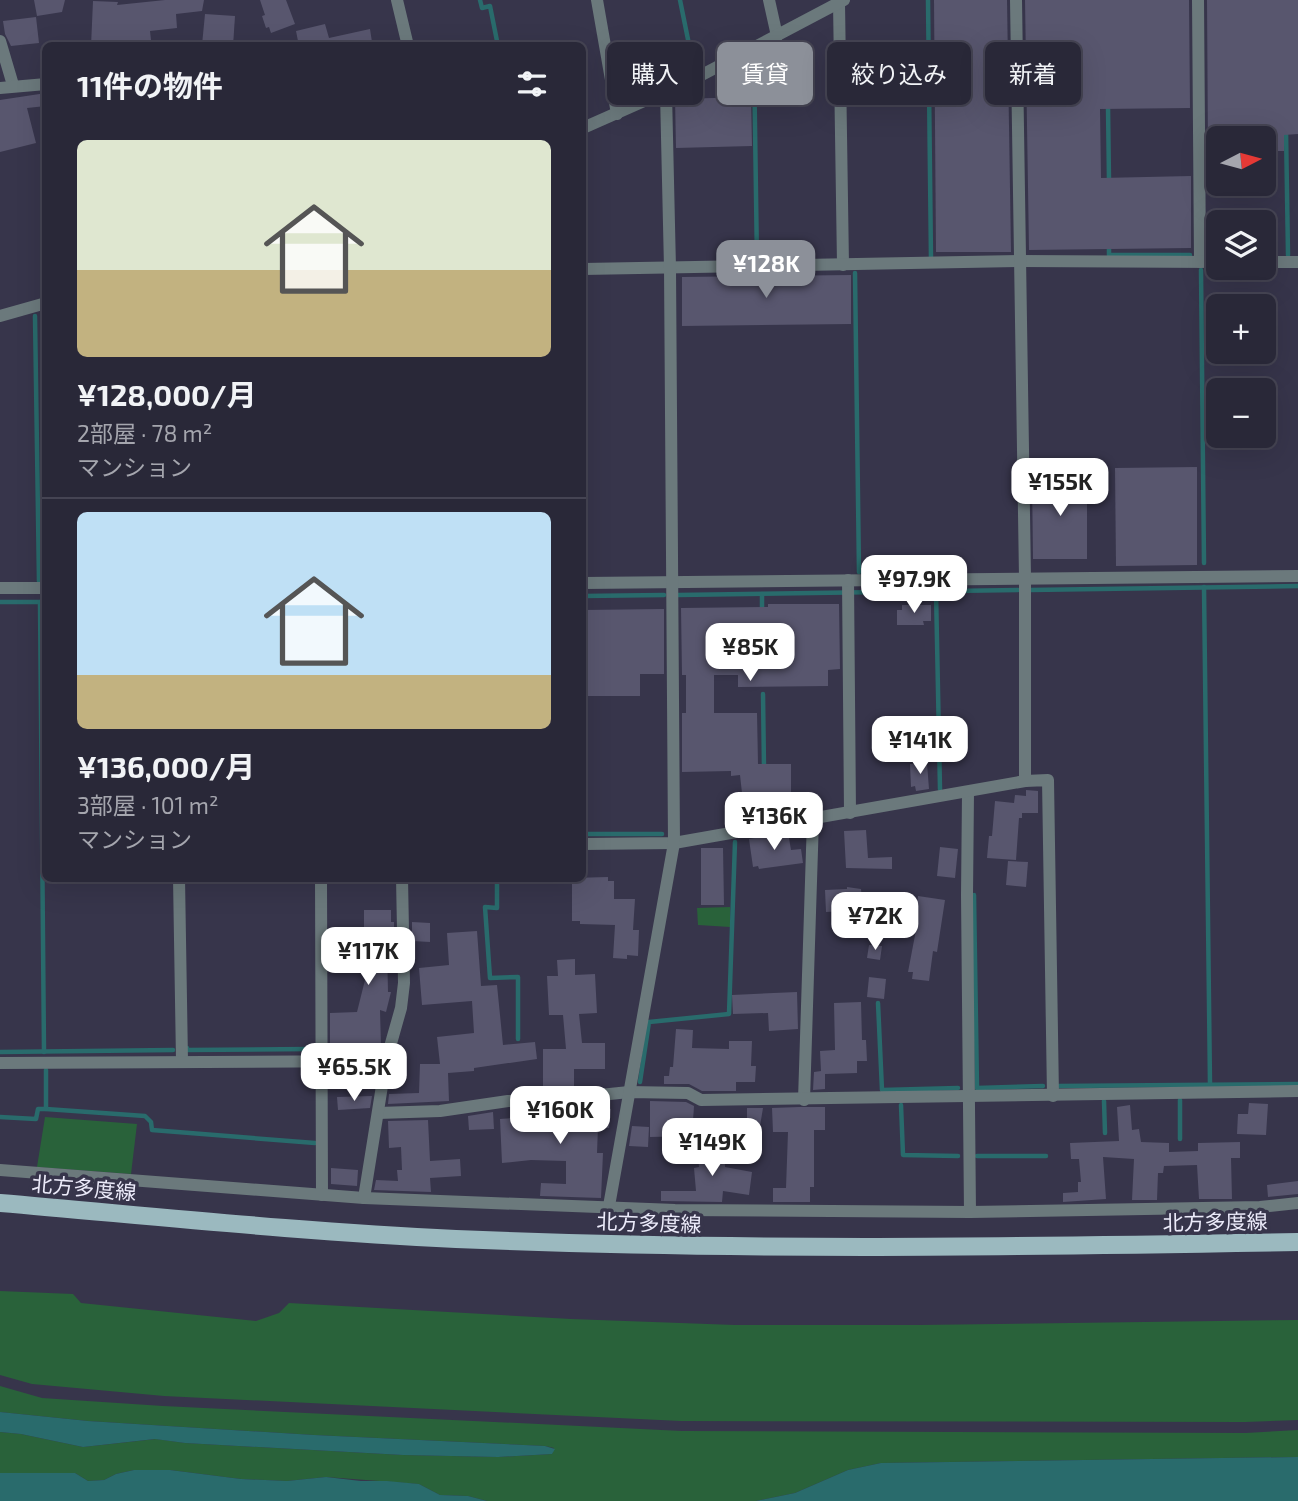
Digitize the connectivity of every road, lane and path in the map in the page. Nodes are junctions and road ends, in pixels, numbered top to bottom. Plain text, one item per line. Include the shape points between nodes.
1 (397, 0) edge
2 (597, 0) edge
3 (769, 0) edge
4 (1016, 0) edge
5 (1198, 0) edge
6 (841, 1) edge
7 (777, 36) junction
8 (0, 41) edge
9 (407, 42) edge
10 (703, 74) edge
11 (42, 84) edge
12 (6, 87) edge
13 (638, 105) edge
14 (666, 105) edge
15 (617, 114) junction
16 (586, 127) edge
17 (1020, 261) junction
18 (1200, 262) junction
19 (1206, 262) edge
20 (1276, 262) edge
21 (1298, 262) edge
22 (843, 265) junction
23 (670, 268) junction
24 (586, 269) edge
25 (42, 304) edge
26 (0, 316) edge
27 (1298, 576) edge
28 (1025, 578) junction
29 (672, 582) junction
30 (848, 582) junction
31 (586, 583) edge
32 (0, 588) edge
33 (42, 588) edge
34 (1024, 781) junction
35 (968, 793) junction
36 (850, 813) junction
37 (813, 819) junction
38 (674, 843) junction
39 (586, 844) edge
40 (179, 882) edge
41 (321, 882) edge
42 (402, 882) edge
43 (182, 1061) junction
44 (386, 1061) junction
45 (0, 1063) edge
46 (322, 1063) junction
47 (1298, 1091) edge
48 (629, 1093) junction
49 (1053, 1096) junction
50 (970, 1098) junction
51 (804, 1100) junction
52 (378, 1113) junction
53 (0, 1170) edge
54 (322, 1195) junction
55 (364, 1198) junction
56 (0, 1203) edge
57 (1298, 1203) edge
58 (609, 1206) junction
59 (970, 1212) junction
60 (1298, 1242) edge

1 - 9 street
2 - 15 street
3 - 7 street
4 - 17 street
5 - 18 street
6 - 7 street
6 - 22 street
7 - 10 street
8 - 12 street
11 - 12 street
13 - 15 street
14 - 23 street
15 - 16 street
17 - 18 street
17 - 22 street
17 - 28 street
18 - 19 street
20 - 21 street
22 - 23 street
23 - 24 street
23 - 29 street
25 - 26 street
27 - 28 street
28 - 30 street
28 - 34 street
29 - 30 street
29 - 31 street
29 - 38 street
30 - 36 street
32 - 33 street
34 - 35 street
34 - 49 street via 1048,780
35 - 36 street
35 - 50 street
36 - 37 street
37 - 38 street
37 - 51 street
38 - 39 street
38 - 48 street
40 - 43 street
41 - 46 street
42 - 44 street via 404,983
43 - 45 street
43 - 46 street
44 - 46 street
44 - 52 street
46 - 54 street
47 - 49 street
48 - 51 street via 688,1093 701,1100
48 - 52 street
48 - 58 street
49 - 50 street
50 - 51 street
50 - 59 street
52 - 55 street
53 - 54 street
54 - 55 street
55 - 58 street
56 - 60 main road, 北方多度線 via 453,1238 682,1246 950,1248
57 - 59 street
58 - 59 street

